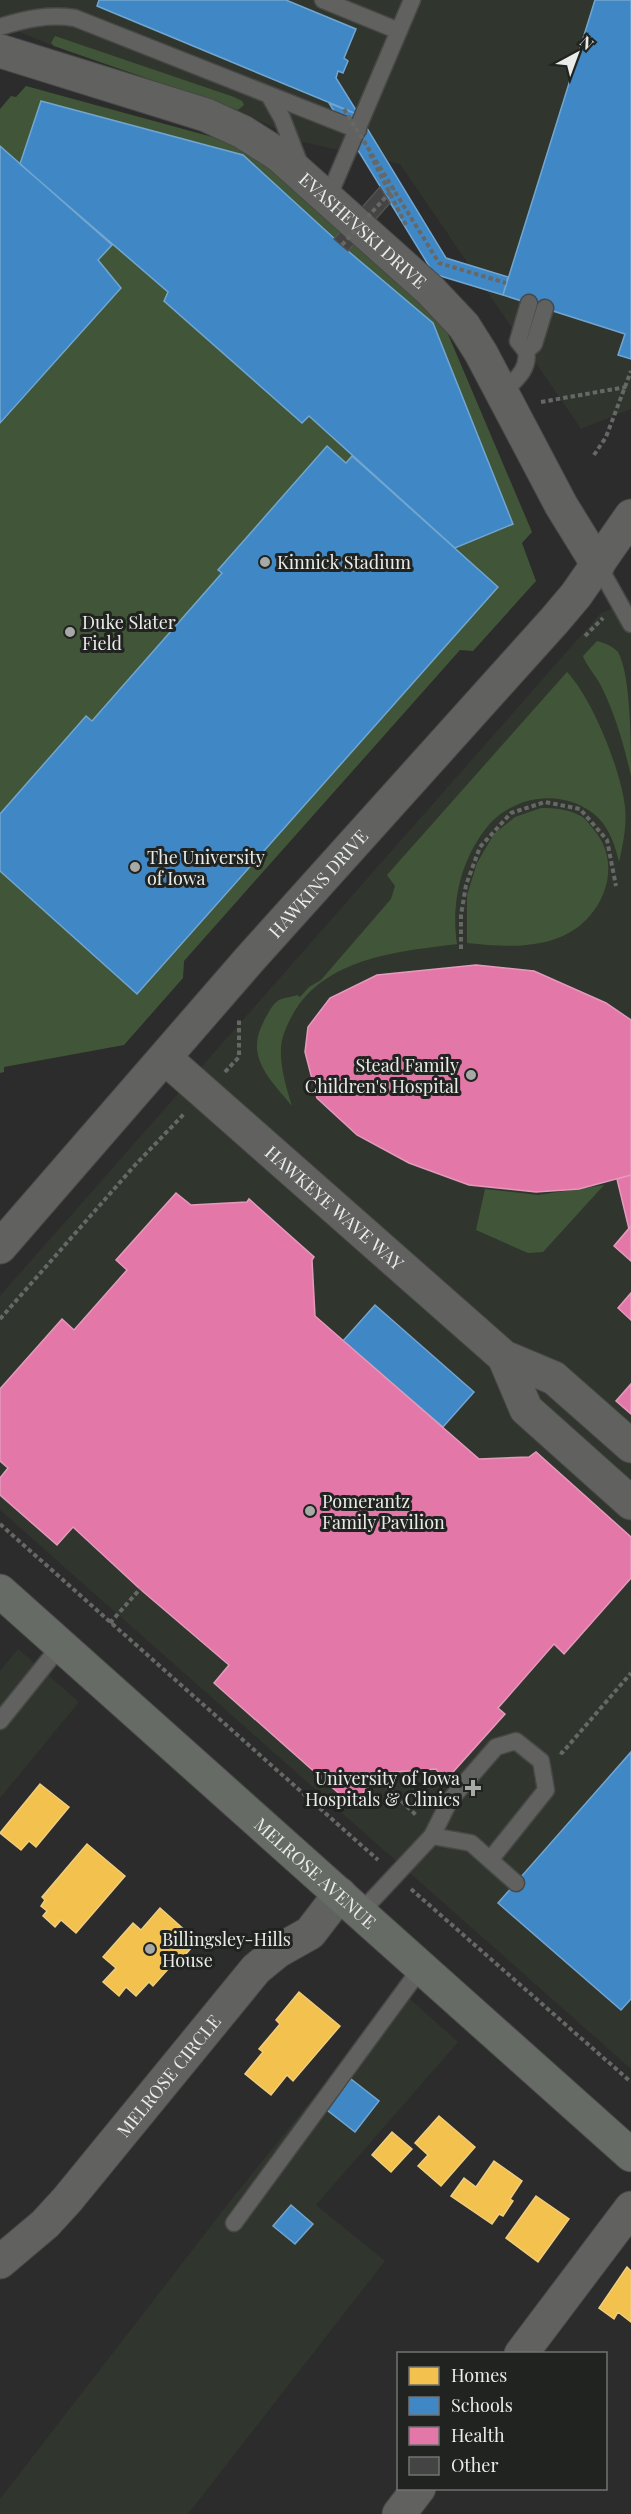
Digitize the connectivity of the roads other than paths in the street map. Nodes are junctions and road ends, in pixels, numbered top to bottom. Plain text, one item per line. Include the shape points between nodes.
1 (323, 0) edge
2 (412, 0) edge
3 (0, 27) edge
4 (399, 31) junction
5 (0, 51) edge
6 (269, 95) junction
7 (358, 130) junction
8 (316, 188) junction
9 (537, 306) dead end
10 (502, 393) junction
11 (631, 516) edge
12 (598, 565) junction
13 (631, 624) edge
14 (165, 1058) junction
15 (0, 1247) edge
16 (504, 1357) junction
17 (631, 1446) edge
18 (631, 1503) edge
19 (0, 1591) edge
20 (61, 1645) junction
21 (0, 1721) edge
22 (432, 1836) junction
23 (490, 1860) junction
24 (516, 1883) dead end
25 (350, 1904) junction
26 (422, 1968) junction
27 (631, 2155) edge
28 (631, 2208) edge
29 (234, 2223) dead end
30 (0, 2262) edge
31 (523, 2352) edge
32 (417, 2490) edge
33 (399, 2514) edge

1 - 4 lane
2 - 4 lane
3 - 6 lane via 35,17 75,18
4 - 7 lane
5 - 8 street, EVASHEVSKI DRIVE via 215,119 263,143
6 - 7 lane
6 - 8 lane
7 - 8 lane
8 - 10 street, EVASHEVSKI DRIVE via 449,308 464,326
9 - 10 lane via 518,341 528,362
10 - 12 street, EVASHEVSKI DRIVE via 561,505
11 - 12 street, HAWKINS DRIVE
12 - 13 lane
12 - 14 street, HAWKINS DRIVE via 554,621
14 - 15 street, HAWKINS DRIVE
14 - 16 street, HAWKEYE WAVE WAY
16 - 17 street, HAWKEYE WAVE WAY via 554,1378
16 - 18 street, HAWKEYE WAVE WAY via 526,1409
19 - 20 main road, MELROSE AVENUE
20 - 21 lane
20 - 25 main road, MELROSE AVENUE
22 - 23 lane via 471,1843
22 - 23 lane via 450,1800 496,1747 516,1741 541,1761 546,1791
22 - 25 lane via 396,1875
23 - 24 lane
25 - 26 main road, MELROSE AVENUE
25 - 30 street, MELROSE CIRCLE via 278,1951 250,1976 67,2200
26 - 27 main road, MELROSE AVENUE
26 - 29 lane
28 - 31 street
32 - 33 street

